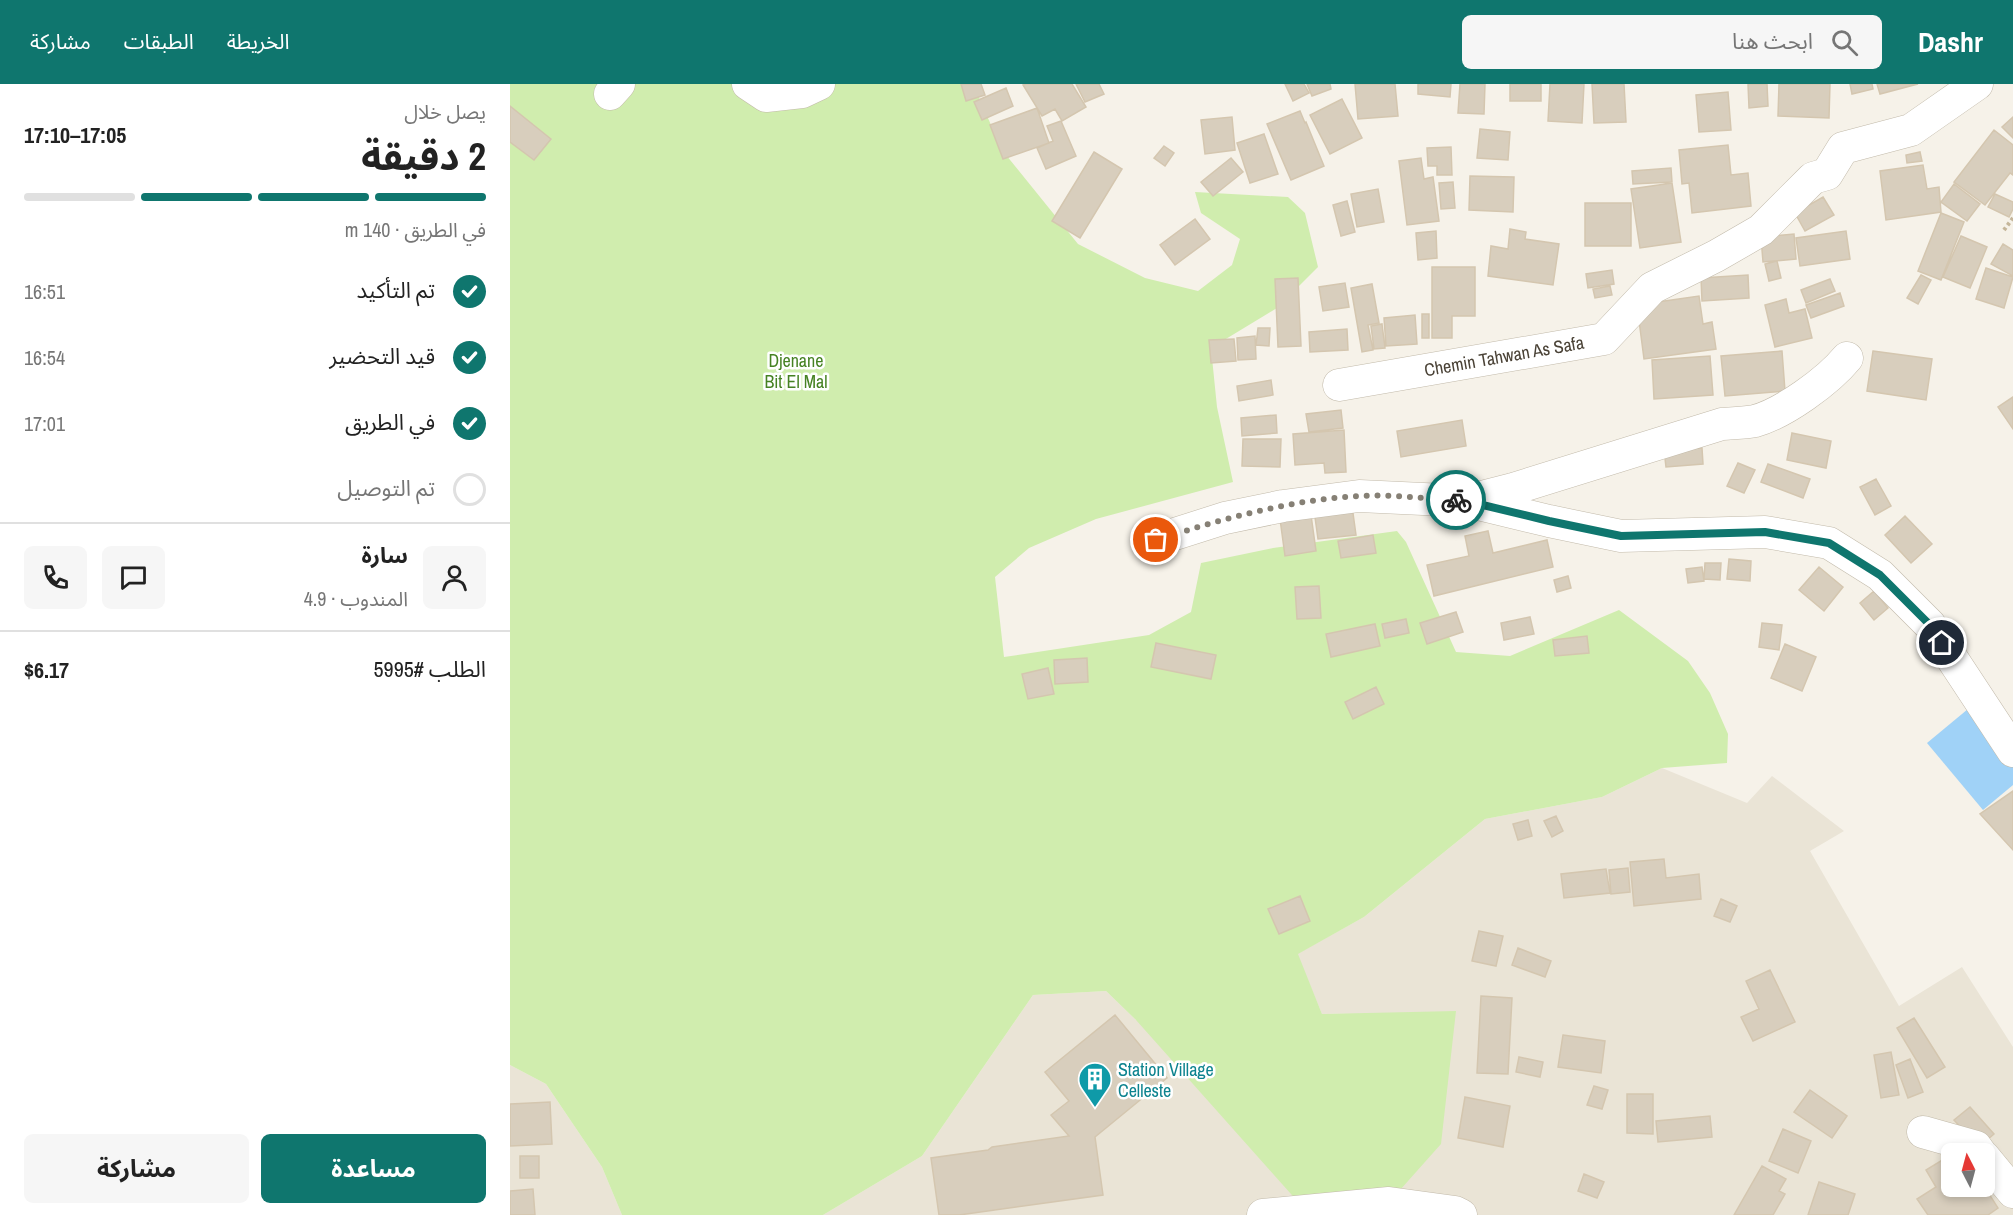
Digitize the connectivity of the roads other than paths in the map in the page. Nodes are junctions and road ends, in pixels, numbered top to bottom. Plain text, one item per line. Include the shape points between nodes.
1 (748, 84) edge
2 (819, 84) edge
3 (1977, 84) edge
4 (1847, 358) dead end
5 (1339, 385) dead end
6 (1466, 501) junction
7 (1156, 540) dead end
8 (2013, 751) edge
9 (1923, 1132) dead end
10 (1962, 1143) edge
11 (1995, 1170) edge
12 (2013, 1192) edge
13 (1263, 1215) edge
14 (1461, 1215) edge

1 - 2 street via 766,96 802,92
3 - 5 street, Chemin Tahwan As Safa via 1911,130 1843,148 1827,174 1814,178 1761,230 1652,288 1604,339
4 - 6 street via 1795,402 1756,420 1722,424
6 - 7 street via 1359,496 1225,518
6 - 8 street via 1621,536 1765,532 1829,543 1880,575 1930,625
9 - 10 street
11 - 12 street
13 - 14 street via 1389,1203

